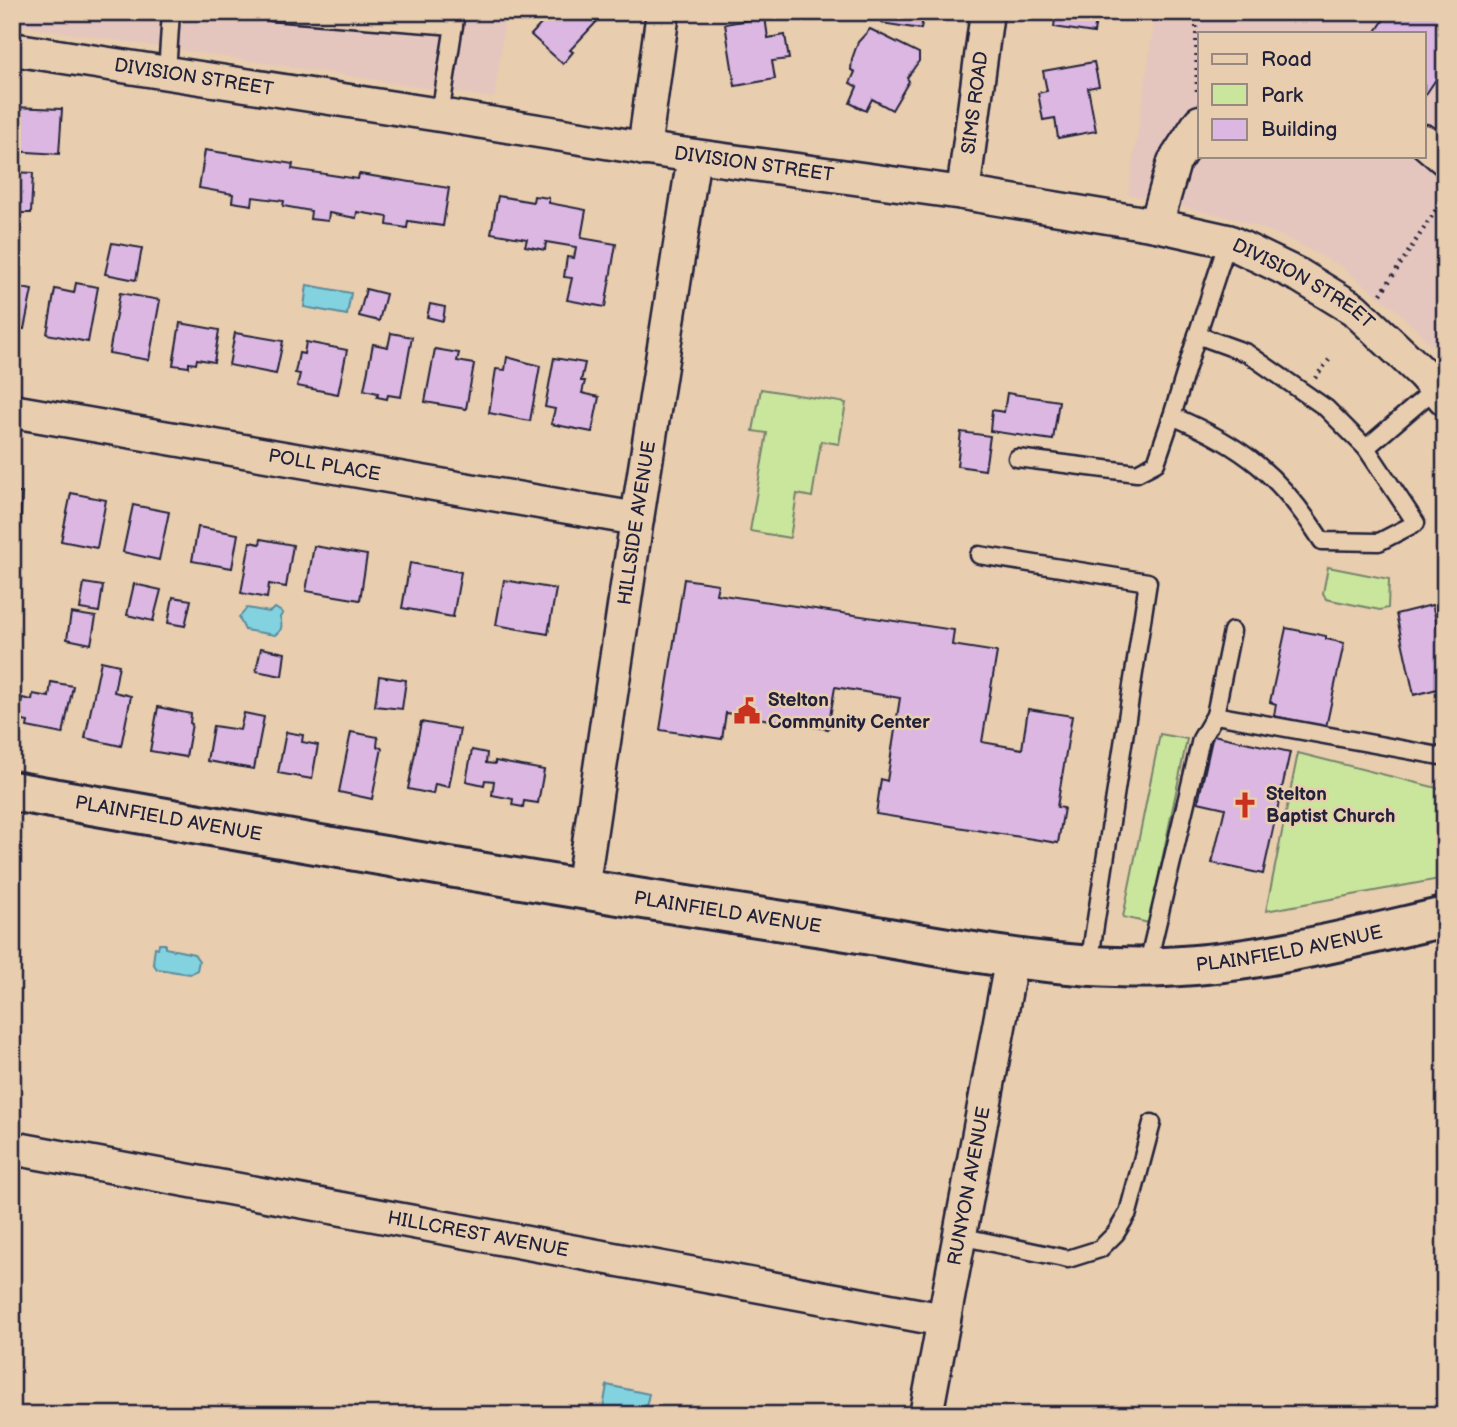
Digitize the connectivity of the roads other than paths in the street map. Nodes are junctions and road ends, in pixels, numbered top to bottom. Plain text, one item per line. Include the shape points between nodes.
1 (171, 12) edge
2 (272, 12) edge
3 (663, 12) edge
4 (987, 12) edge
5 (455, 19) edge
6 (12, 49) edge
7 (167, 72) junction
8 (1198, 108) edge
9 (440, 115) junction
10 (1426, 143) edge
11 (644, 149) junction
12 (694, 156) junction
13 (1445, 159) edge
14 (962, 193) junction
15 (1156, 225) junction
16 (1228, 241) junction
17 (1196, 335) junction
18 (1440, 393) edge
19 (12, 411) edge
20 (1172, 416) junction
21 (1366, 448) junction
22 (1017, 458) dead end
23 (637, 519) junction
24 (979, 555) dead end
25 (1232, 631) dead end
26 (1215, 715) junction
27 (1445, 757) edge
28 (12, 791) edge
29 (582, 890) junction
30 (1445, 917) edge
31 (1012, 957) junction
32 (1090, 965) junction
33 (1147, 967) junction
34 (1153, 1124) dead end
35 (12, 1148) edge
36 (959, 1236) junction
37 (943, 1320) junction
38 (926, 1415) edge

1 - 7 lane
2 - 5 lane
3 - 11 street
4 - 14 street, SIMS ROAD
5 - 9 lane
6 - 7 street, DIVISION STREET
7 - 9 street, DIVISION STREET
8 - 15 street via 1174,162
9 - 11 street, DIVISION STREET
10 - 13 street
11 - 12 street, DIVISION STREET
12 - 14 street, DIVISION STREET
12 - 23 street, HILLSIDE AVENUE
14 - 15 street, DIVISION STREET
15 - 16 street, DIVISION STREET
16 - 17 lane
16 - 18 street, DIVISION STREET via 1354,309
17 - 20 lane
17 - 21 lane via 1247,353 1326,408
18 - 21 lane
19 - 23 street, POLL PLACE
20 - 21 lane via 1212,432 1247,455 1282,485 1322,541 1379,542 1416,523
20 - 22 lane via 1156,463 1137,473
23 - 29 street, HILLSIDE AVENUE
24 - 32 lane via 1148,582
25 - 26 lane
26 - 27 lane
26 - 33 lane via 1201,739
28 - 29 main road, PLAINFIELD AVENUE
29 - 31 main road, PLAINFIELD AVENUE
30 - 33 main road, PLAINFIELD AVENUE via 1311,948 1238,960
31 - 32 main road, PLAINFIELD AVENUE
31 - 36 street, RUNYON AVENUE
32 - 33 main road, PLAINFIELD AVENUE
34 - 36 lane via 1128,1213 1100,1249 1068,1259
35 - 37 street, HILLCREST AVENUE
36 - 37 street, RUNYON AVENUE
37 - 38 street, RUNYON AVENUE

